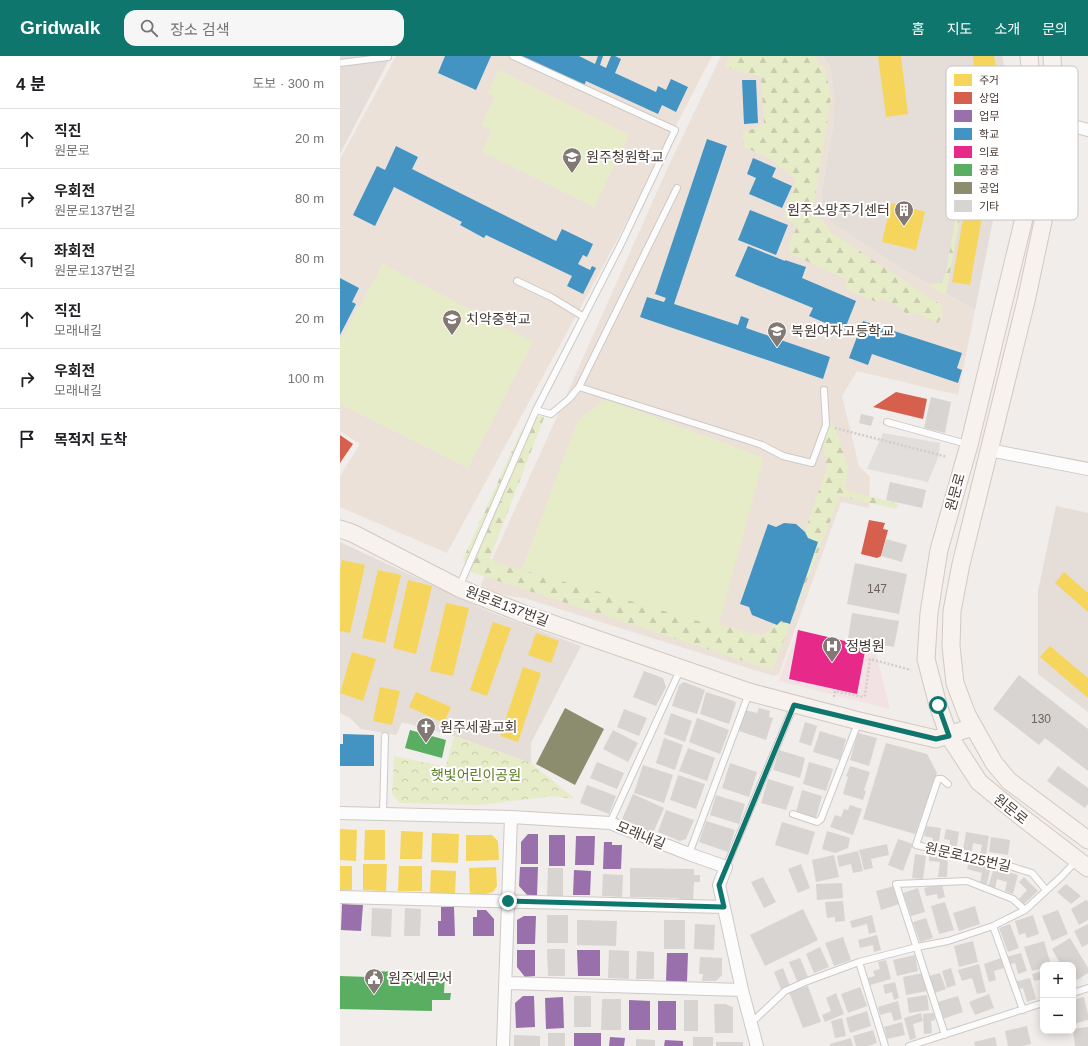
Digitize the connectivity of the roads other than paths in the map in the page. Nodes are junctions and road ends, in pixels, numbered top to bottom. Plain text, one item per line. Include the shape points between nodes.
1 (388, 56) edge
2 (513, 56) edge
3 (1029, 56) edge
4 (1052, 56) edge
5 (340, 63) edge
6 (1030, 66) edge
7 (1052, 66) edge
8 (1078, 127) edge
9 (1088, 130) edge
10 (677, 188) dead end
11 (1024, 220) edge
12 (1043, 220) edge
13 (517, 281) dead end
14 (584, 317) junction
15 (579, 387) junction
16 (824, 390) dead end
17 (536, 410) junction
18 (887, 422) dead end
19 (969, 444) junction
20 (989, 450) junction
21 (1088, 469) edge
22 (340, 529) edge
23 (459, 588) junction
24 (680, 669) junction
25 (749, 692) junction
26 (794, 705) junction
27 (859, 721) junction
28 (973, 727) junction
29 (385, 736) dead end
30 (949, 736) junction
31 (948, 784) dead end
32 (340, 813) edge
33 (383, 814) junction
34 (793, 814) dead end
35 (512, 817) junction
36 (610, 823) junction
37 (1088, 840) edge
38 (689, 854) junction
39 (1082, 864) edge
40 (726, 867) junction
41 (1046, 890) junction
42 (340, 897) edge
43 (508, 901) junction
44 (724, 907) junction
45 (1025, 910) junction
46 (993, 926) junction
47 (917, 947) junction
48 (859, 962) junction
49 (506, 983) junction
50 (1088, 988) edge
51 (742, 990) junction
52 (1076, 992) edge
53 (1040, 1004) edge
54 (1023, 1010) junction
55 (751, 1023) junction
56 (945, 1035) junction
57 (503, 1046) edge
58 (757, 1046) edge
59 (885, 1046) edge
60 (909, 1046) edge

1 - 5 lane
2 - 14 lane via 675,130
3 - 6 main road, 원문로
4 - 7 main road, 원문로
8 - 9 street
10 - 15 lane
11 - 19 main road, 원문로
12 - 20 main road, 원문로
13 - 14 lane
14 - 17 lane
15 - 16 lane via 762,445 783,456 812,463 826,425
15 - 17 lane via 551,414
17 - 23 lane
18 - 19 lane
19 - 20 main road
19 - 30 main road, 원문로 via 939,550 926,651 938,705
20 - 21 street
20 - 28 main road, 원문로 via 952,611 955,683
22 - 23 main road, 원문로137번길
23 - 24 main road, 원문로137번길 via 524,614
24 - 25 main road, 원문로137번길
24 - 36 lane
25 - 26 main road, 원문로137번길
25 - 38 lane
26 - 27 main road, 원문로137번길
26 - 40 lane
27 - 30 main road, 원문로137번길 via 936,739
27 - 34 lane via 821,819 817,822
28 - 30 main road, 원문로137번길
28 - 37 main road, 원문로 via 994,763 1010,781
29 - 33 lane
30 - 39 main road, 원문로 via 979,782 1018,816
31 - 41 lane, 원문로125번길 via 938,779 916,845 1032,873
32 - 33 street, 모래내길
33 - 35 street, 모래내길
35 - 36 street, 모래내길
35 - 43 street
36 - 38 street, 모래내길
38 - 40 street, 모래내길
39 - 41 lane
40 - 44 street via 719,885
41 - 45 lane
42 - 43 street
43 - 44 street
43 - 49 street
44 - 51 street
45 - 46 lane
45 - 47 lane, 원문로125번길 via 1013,899 967,881 896,884
46 - 47 lane via 948,942
46 - 54 lane
47 - 48 lane
47 - 56 lane, 원문로125번길
48 - 55 lane via 785,991
48 - 59 lane
49 - 51 street
49 - 57 street
50 - 52 lane
51 - 55 street
53 - 54 lane
54 - 56 lane
55 - 58 street
56 - 60 lane

